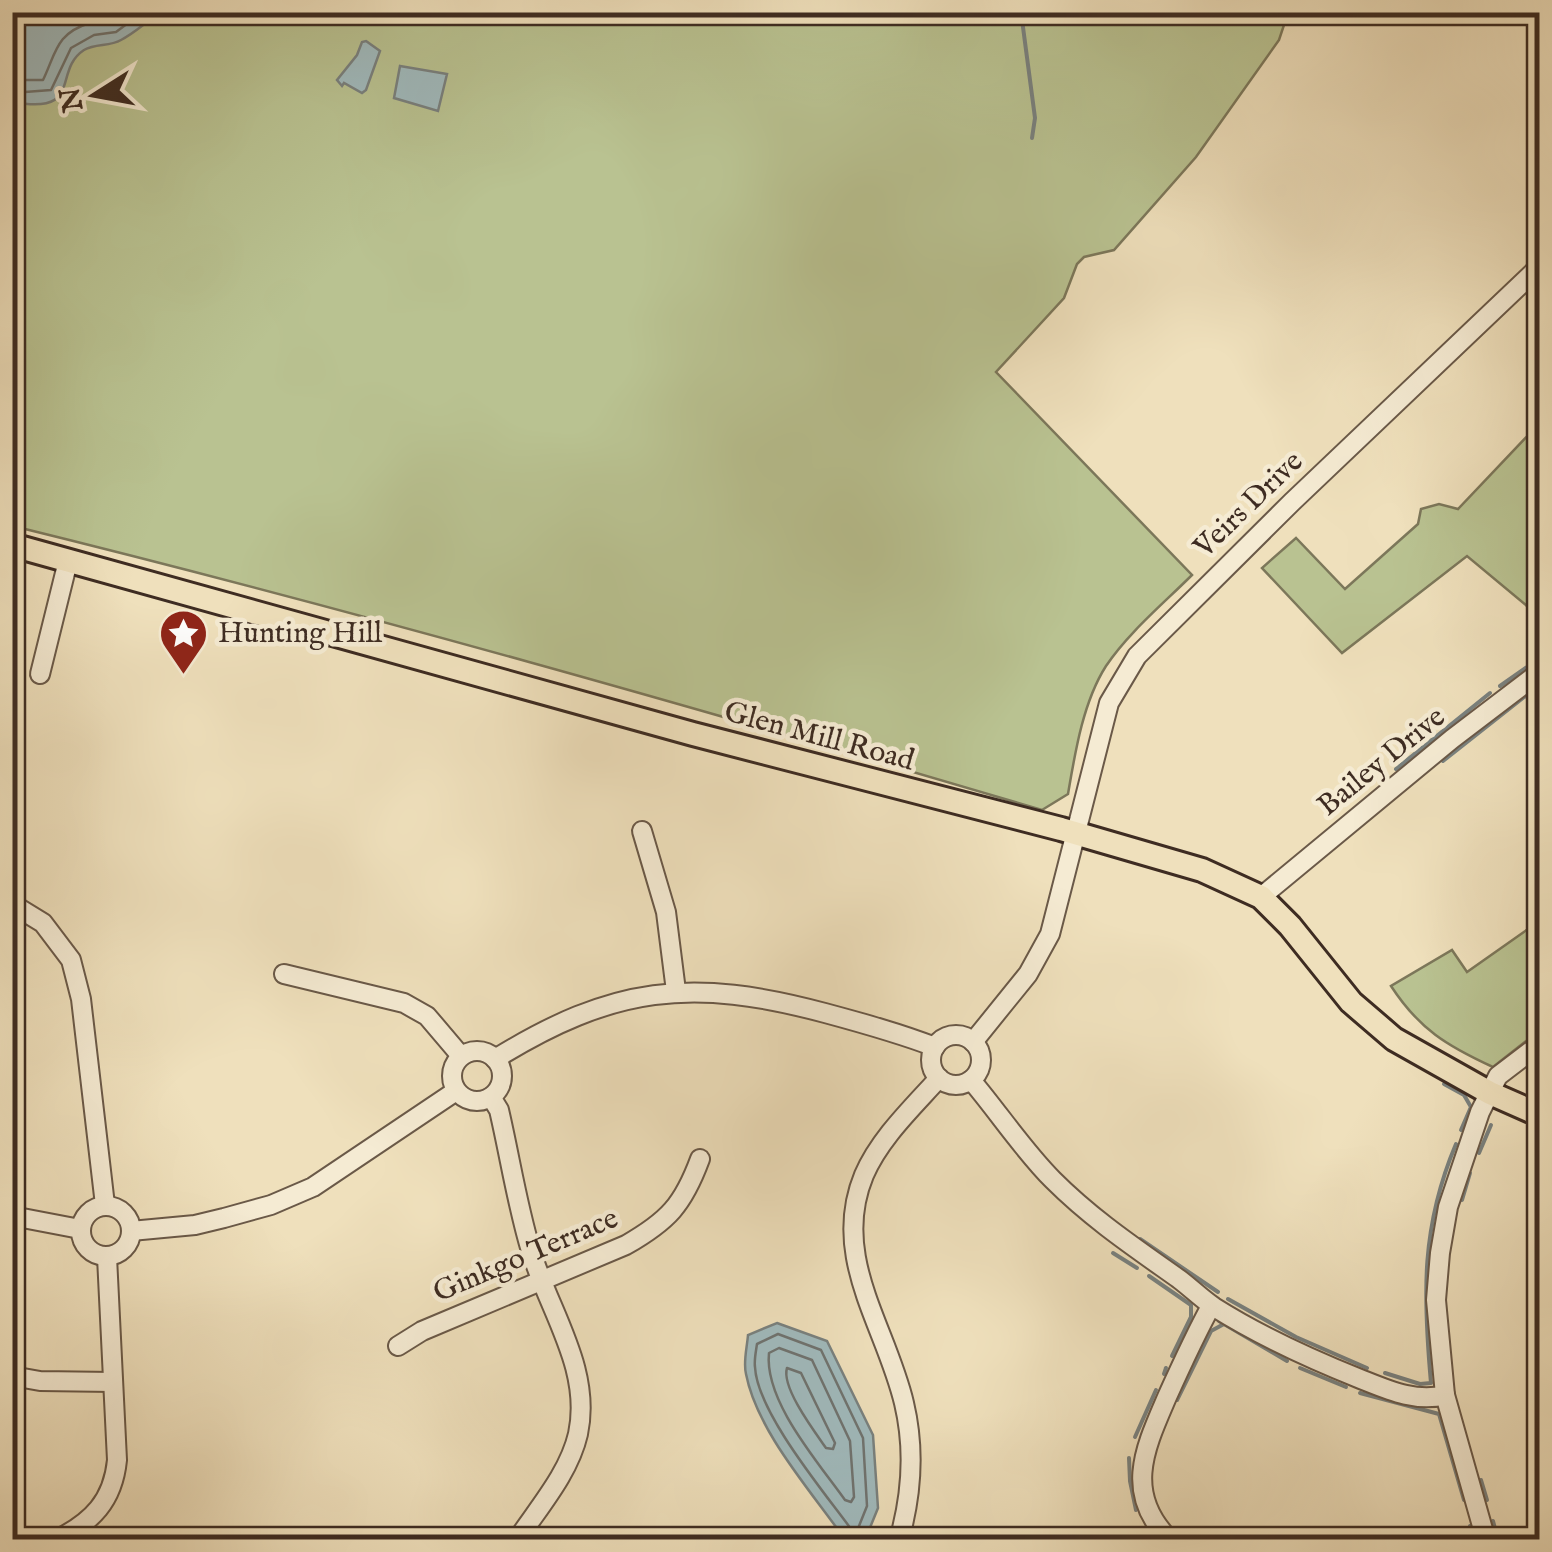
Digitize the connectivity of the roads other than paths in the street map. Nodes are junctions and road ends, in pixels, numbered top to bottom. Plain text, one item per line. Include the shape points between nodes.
1 (1540, 266) edge
2 (12, 545) edge
3 (68, 562) junction
4 (1540, 672) edge
5 (40, 674) dead end
6 (642, 831) dead end
7 (1078, 834) junction
8 (1261, 896) junction
9 (12, 904) edge
10 (284, 974) dead end
11 (676, 991) junction
12 (973, 1042) junction
13 (1540, 1044) edge
14 (935, 1047) junction
15 (461, 1056) junction
16 (496, 1060) junction
17 (939, 1078) junction
18 (971, 1080) junction
19 (456, 1091) junction
20 (1490, 1093) junction
21 (491, 1097) junction
22 (1540, 1116) edge
23 (700, 1159) dead end
24 (105, 1206) junction
25 (12, 1216) edge
26 (80, 1229) junction
27 (131, 1231) junction
28 (107, 1257) junction
29 (542, 1280) junction
30 (1211, 1306) junction
31 (398, 1346) dead end
32 (12, 1376) edge
33 (113, 1382) junction
34 (1445, 1394) junction
35 (56, 1540) edge
36 (518, 1540) edge
37 (899, 1540) edge
38 (1170, 1540) edge
39 (1486, 1540) edge

1 - 7 street, Veirs Drive via 1137,656 1109,704
2 - 3 main road, Glen Mill Road
3 - 5 street
3 - 7 main road, Glen Mill Road
4 - 8 street, Bailey Drive
6 - 11 street via 666,912
7 - 8 main road, Glen Mill Road via 1202,870
7 - 12 street, Veirs Drive via 1043,950
8 - 20 main road, Glen Mill Road via 1372,1022
9 - 24 street via 43,923 71,960 82,999
10 - 15 street via 404,1003 440,1028
11 - 14 street via 764,998
11 - 16 street via 582,1013
12 - 14 street via 952,1035
12 - 18 street via 980,1066
13 - 20 street via 1506,1068
14 - 17 street via 931,1064
15 - 16 street via 475,1051
15 - 19 street via 451,1076
16 - 21 street via 501,1084
17 - 18 street via 952,1085
17 - 37 street via 880,1146 854,1210 860,1283 908,1424 910,1494
18 - 30 street via 1050,1177 1107,1230
19 - 21 street via 469,1100
19 - 27 street via 314,1187 195,1225
20 - 22 main road, Glen Mill Road
20 - 34 street via 1458,1175 1440,1253 1436,1300
21 - 29 street
23 - 29 street, Ginkgo Terrace via 687,1194 656,1228
24 - 26 street via 86,1215
24 - 27 street via 120,1210
25 - 26 street
26 - 28 street via 90,1252
27 - 28 street via 122,1251
28 - 33 street
29 - 31 street, Ginkgo Terrace
29 - 36 street via 578,1374 580,1420 569,1460
30 - 34 street via 1302,1356 1385,1388 1417,1398
30 - 38 street via 1142,1458 1148,1506
32 - 33 street
33 - 35 street via 115,1480 102,1508
34 - 39 street

